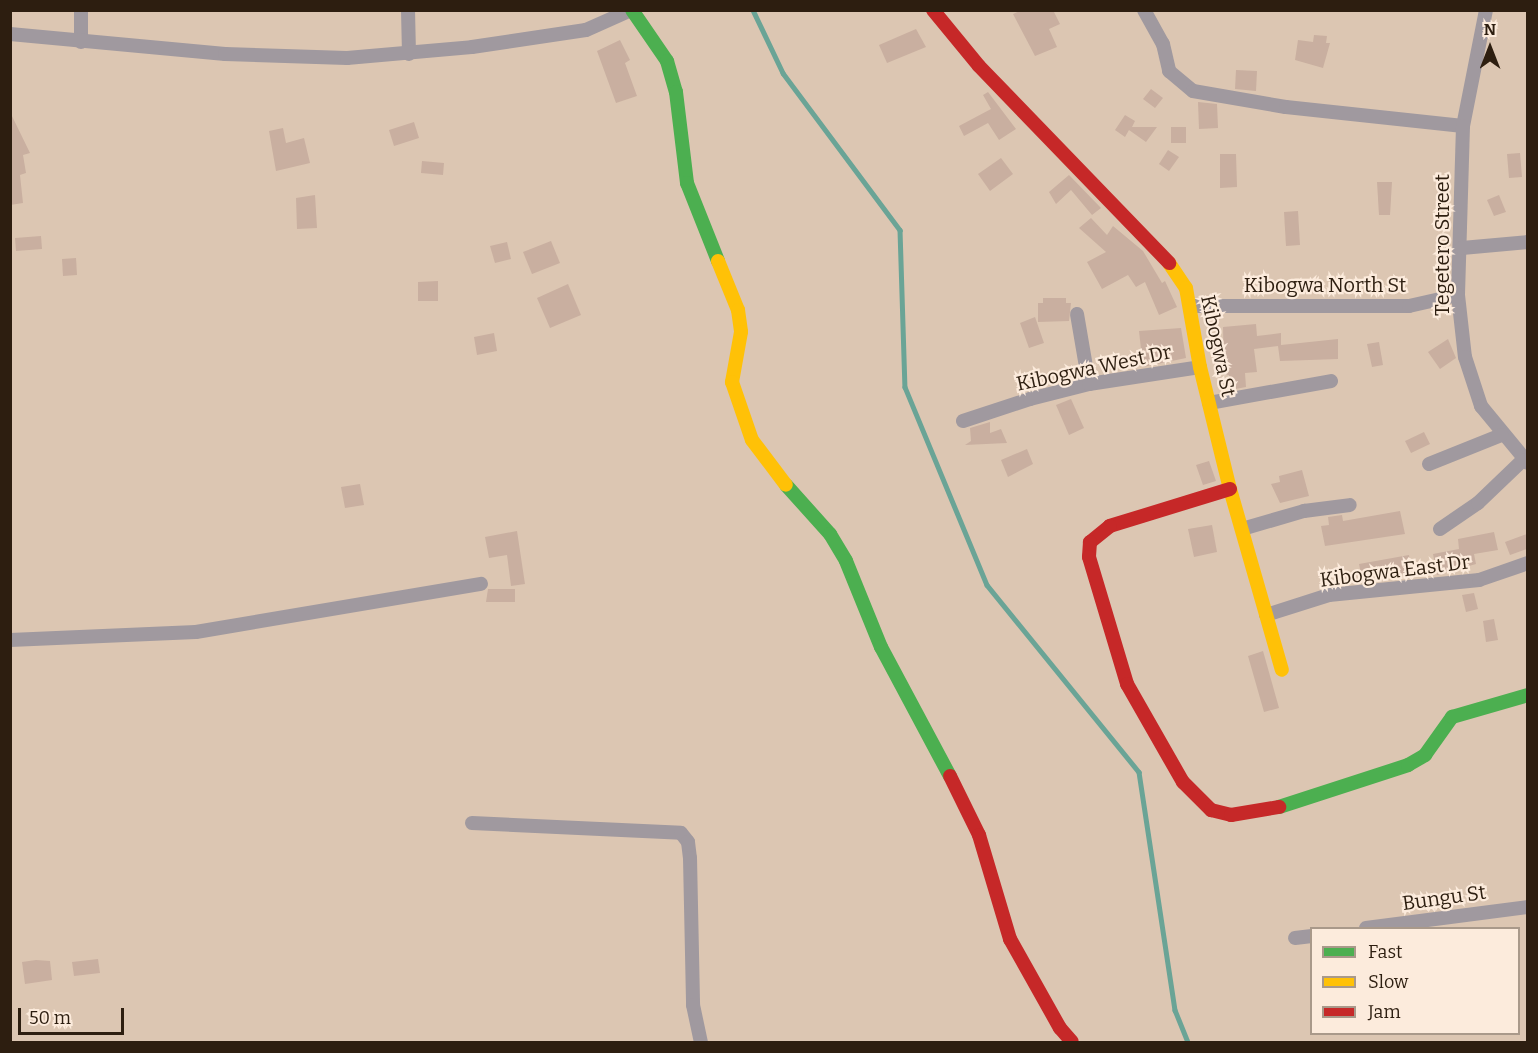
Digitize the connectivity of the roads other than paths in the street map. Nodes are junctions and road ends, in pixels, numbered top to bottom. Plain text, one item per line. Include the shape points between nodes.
1 (81, 10) edge
2 (408, 10) edge
3 (632, 10) edge
4 (933, 10) edge
5 (1144, 10) edge
6 (1486, 10) edge
7 (10, 34) edge
8 (81, 42) junction
9 (409, 54) junction
10 (1463, 126) junction
11 (1527, 242) edge
12 (1462, 248) junction
13 (1458, 295) junction
14 (1191, 306) junction
15 (1077, 314) dead end
16 (1200, 367) junction
17 (1331, 381) dead end
18 (1089, 384) junction
19 (1209, 403) junction
20 (963, 421) dead end
21 (1501, 435) junction
22 (1525, 462) edge
23 (1429, 464) dead end
24 (1230, 489) junction
25 (1350, 505) dead end
26 (1242, 529) junction
27 (1440, 529) dead end
28 (1527, 563) edge
29 (480, 584) dead end
30 (1266, 615) junction
31 (10, 640) edge
32 (1282, 670) dead end
33 (1527, 695) edge
34 (472, 823) dead end
35 (1527, 907) edge
36 (1374, 927) edge
37 (1310, 936) edge
38 (1295, 939) dead end
39 (701, 1042) edge
40 (1072, 1042) edge

1 - 8 street
2 - 9 street
3 - 9 street via 586,30
3 - 40 street via 667,61 676,92 687,183 738,310 741,332 732,382 752,440 768,465 830,534 846,561 881,647 928,730 979,835 1015,948
4 - 14 street, Kibogwa St via 979,66 1161,252 1186,288
5 - 10 street via 1163,44 1169,71 1193,91 1286,108
6 - 10 street, Tegetero Street
7 - 8 street
8 - 9 street via 279,57
10 - 12 street, Tegetero Street
11 - 12 street
12 - 13 street, Tegetero Street
13 - 14 street, Kibogwa North St via 1400,306
13 - 21 street, Tegetero Street via 1465,357 1481,406
14 - 16 street, Kibogwa St
15 - 18 street
16 - 18 street, Kibogwa West Dr
16 - 19 street, Kibogwa St
17 - 19 street
18 - 20 street, Kibogwa West Dr
19 - 24 street, Kibogwa St
21 - 22 street, Tegetero Street
21 - 23 street
22 - 27 street via 1478,503
24 - 26 street, Kibogwa St
24 - 33 street via 1110,526 1090,542 1089,557 1128,684 1183,782 1211,810 1231,815 1276,808 1408,765 1425,754 1452,717
25 - 26 street via 1304,511
26 - 30 street, Kibogwa St
28 - 30 street, Kibogwa East Dr via 1479,580 1329,595
29 - 31 street via 216,630
30 - 32 street, Kibogwa St
34 - 39 street via 681,833 688,842 690,858 693,1005
35 - 36 street, Bungu St
37 - 38 street

